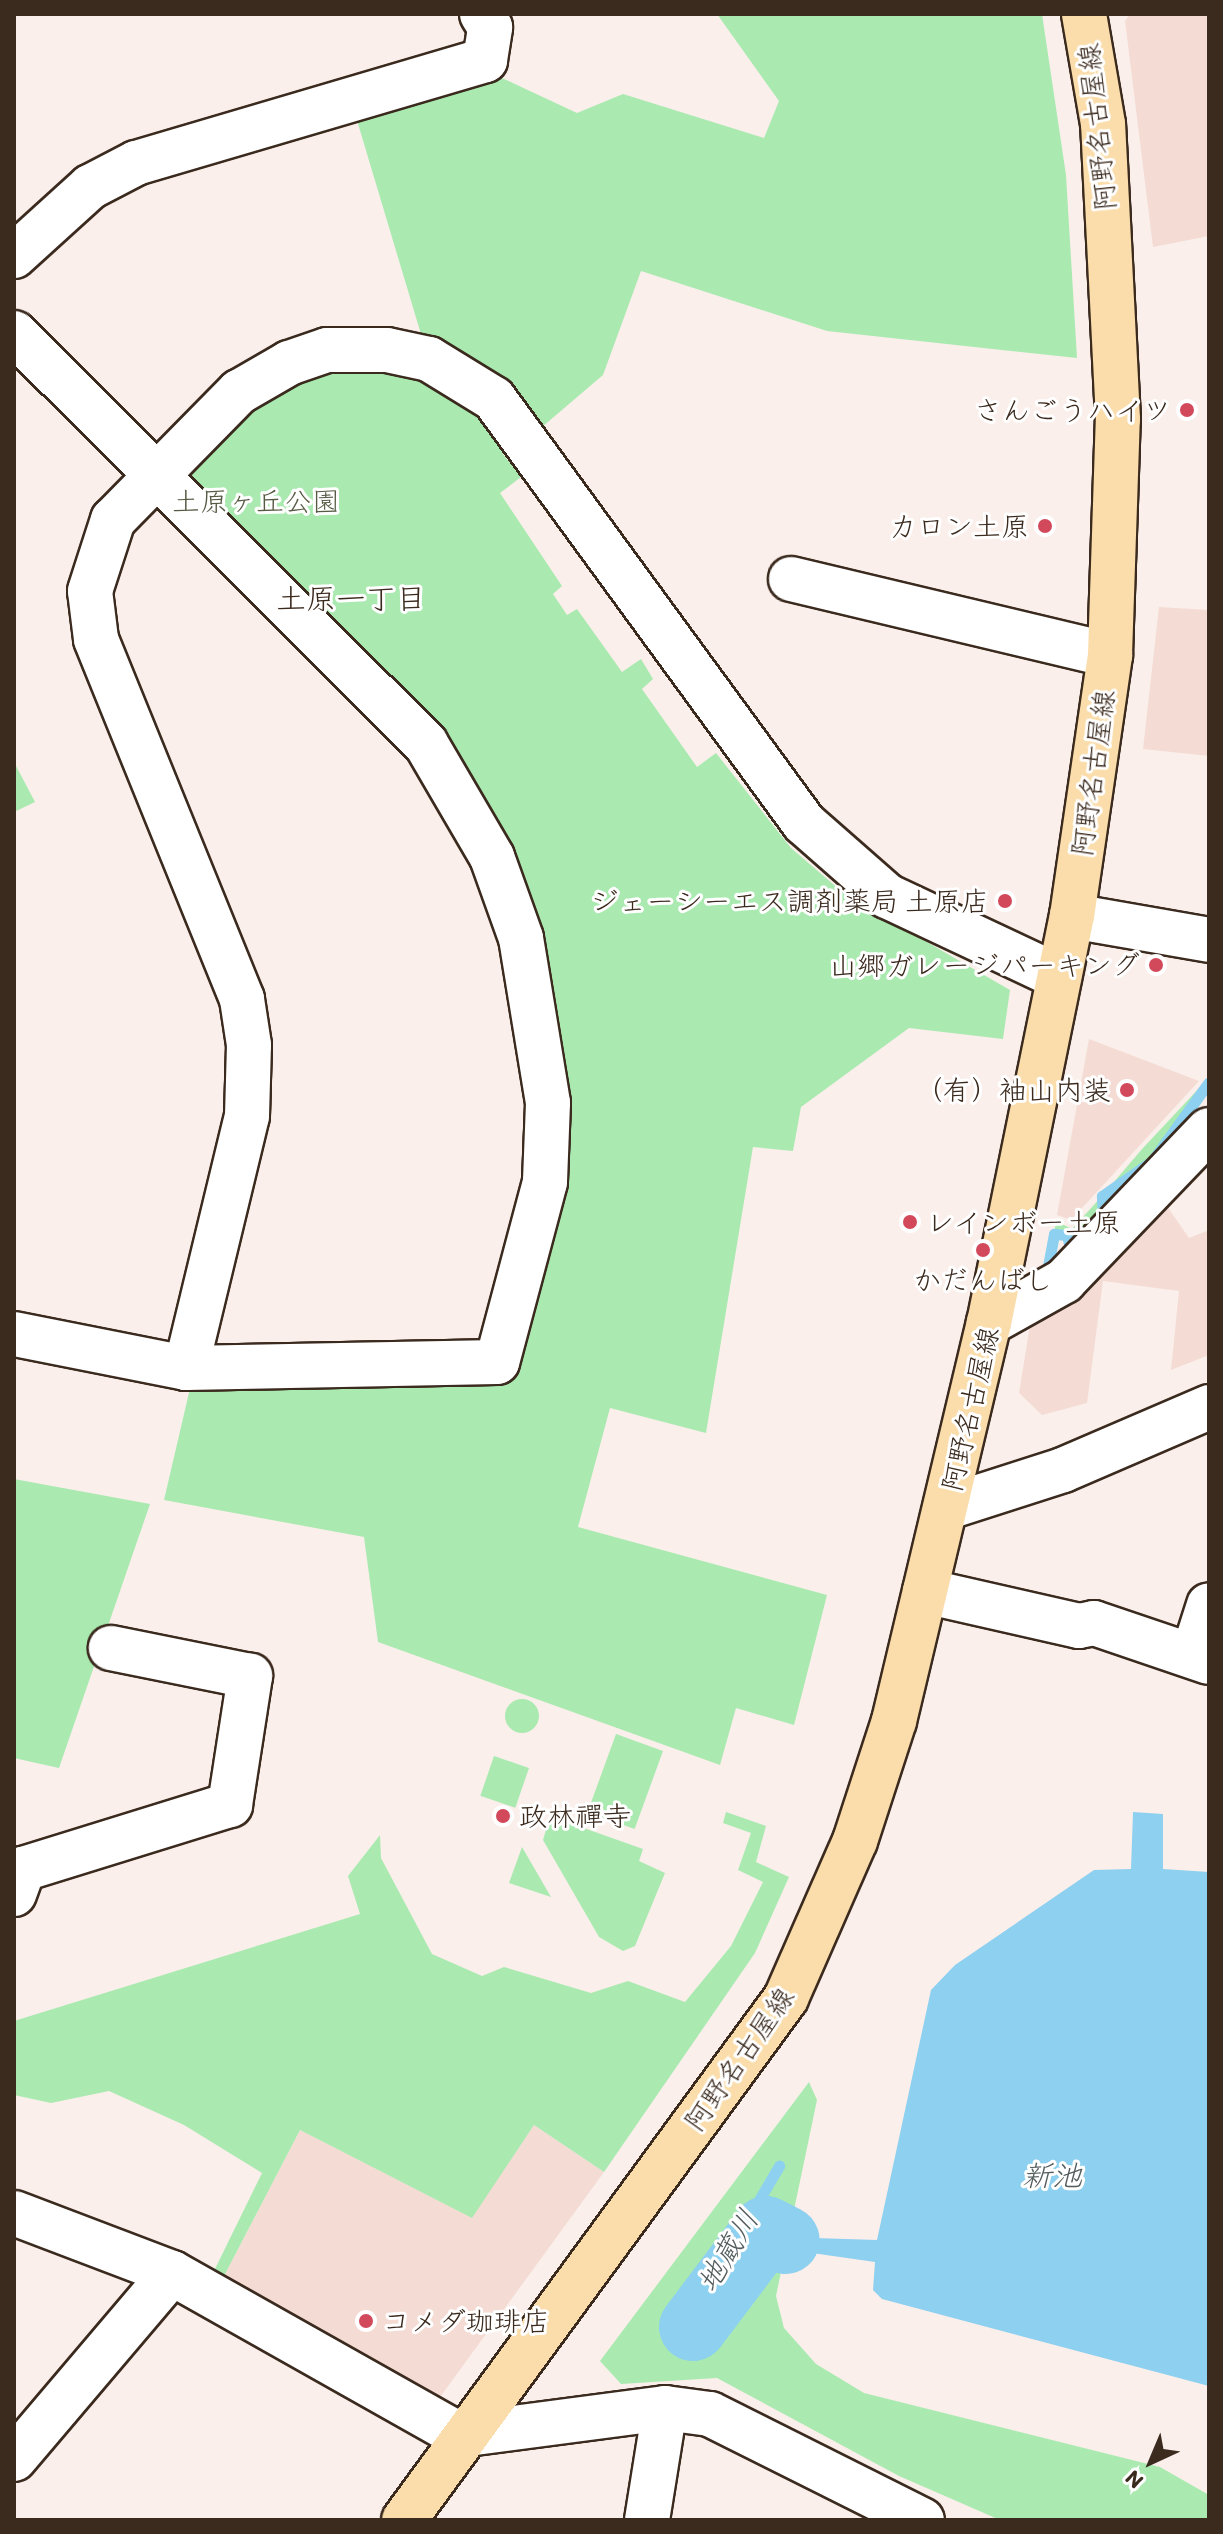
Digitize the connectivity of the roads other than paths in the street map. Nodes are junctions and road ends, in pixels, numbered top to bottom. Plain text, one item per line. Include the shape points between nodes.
1 (482, 14) edge
2 (1084, 14) edge
3 (14, 256) edge
4 (14, 333) edge
5 (158, 471) junction
6 (791, 579) dead end
7 (1110, 655) junction
8 (1072, 916) junction
9 (1209, 940) edge
10 (1059, 977) junction
11 (1209, 1130) edge
12 (989, 1323) junction
13 (14, 1334) edge
14 (186, 1368) junction
15 (1201, 1421) edge
16 (948, 1507) junction
17 (925, 1591) junction
18 (1209, 1605) edge
19 (111, 1648) dead end
20 (1202, 1657) edge
21 (14, 1894) edge
22 (14, 2213) edge
23 (172, 2273) junction
24 (665, 2408) junction
25 (460, 2435) junction
26 (14, 2459) edge
27 (404, 2520) edge
28 (647, 2520) edge
29 (922, 2520) edge

1 - 3 street via 490,27 485,60 136,163 90,187
2 - 7 main road, 阿野名古屋線 via 1103,124 1118,419
4 - 5 street
5 - 10 street via 256,378 327,350 429,359 470,381 517,423 804,823 887,896
5 - 14 street via 100,544 90,591 96,639 242,999 249,1045 247,1116
5 - 14 street via 388,699 457,790 521,938 548,1103 545,1182 497,1362
6 - 7 street
7 - 8 main road, 阿野名古屋線
8 - 9 street
8 - 10 main road, 阿野名古屋線
10 - 12 main road, 阿野名古屋線
11 - 12 street via 1064,1281
12 - 16 main road, 阿野名古屋線
13 - 14 street
15 - 16 street
16 - 17 main road, 阿野名古屋線
17 - 20 street via 1079,1626 1094,1623
17 - 25 main road, 阿野名古屋線 via 855,1841 786,1998
18 - 20 street
19 - 21 street via 250,1676 230,1805 23,1869
22 - 23 street
23 - 25 street
23 - 26 street
24 - 25 street
24 - 28 street
24 - 29 street via 710,2414
25 - 27 main road, 阿野名古屋線

